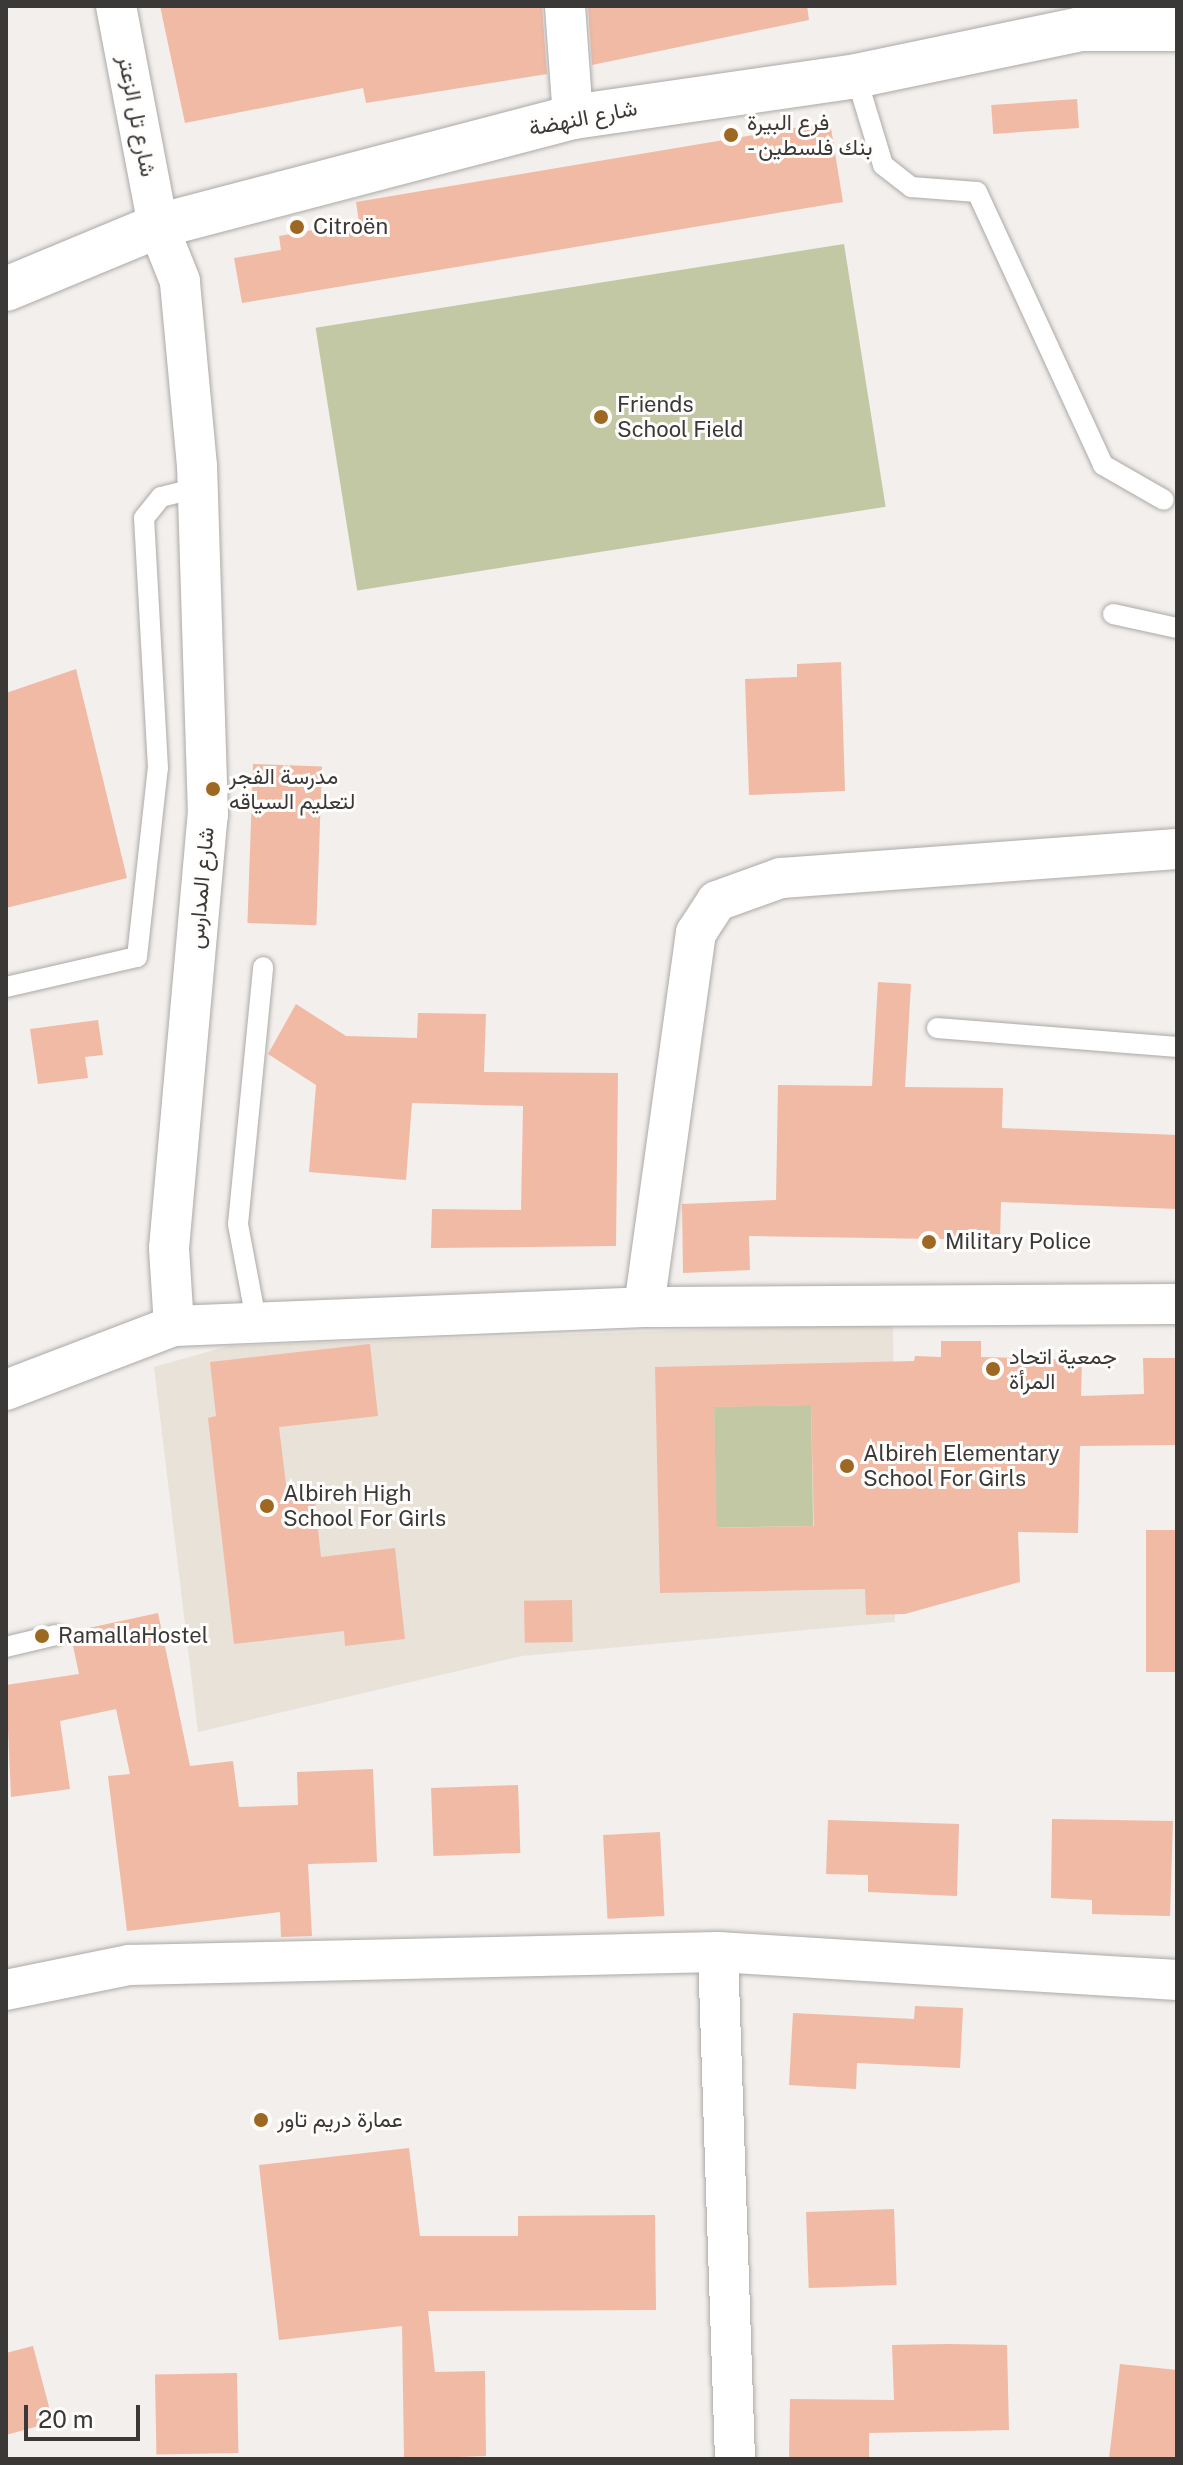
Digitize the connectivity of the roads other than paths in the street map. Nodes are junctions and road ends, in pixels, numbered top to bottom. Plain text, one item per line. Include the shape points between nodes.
1 (116, 6) edge
2 (565, 6) edge
3 (1078, 17) edge
4 (1177, 29) edge
5 (856, 76) junction
6 (573, 117) junction
7 (158, 226) junction
8 (6, 289) edge
9 (197, 488) junction
10 (1164, 500) dead end
11 (1113, 614) dead end
12 (1177, 628) edge
13 (1177, 849) edge
14 (263, 967) dead end
15 (6, 987) edge
16 (937, 1028) dead end
17 (1177, 1047) edge
18 (1177, 1304) edge
19 (644, 1307) junction
20 (257, 1325) junction
21 (174, 1326) junction
22 (6, 1390) edge
23 (56, 1635) dead end
24 (6, 1647) edge
25 (718, 1952) junction
26 (1177, 1980) edge
27 (6, 1990) edge
28 (735, 2459) edge

1 - 7 street, شارع تل الزعتر
2 - 6 street
3 - 4 main road, شارع النهضة
3 - 5 main road, شارع النهضة
5 - 6 main road, شارع النهضة
5 - 10 lane via 883,165 911,187 977,192 1103,465
6 - 7 main road, شارع النهضة
7 - 8 main road, شارع النهضة
7 - 9 street, شارع المدارس via 180,281
9 - 15 lane via 161,497 144,518 158,768 137,957
9 - 21 street, شارع المدارس via 208,815 169,1248
11 - 12 lane
13 - 19 street via 781,878 717,901 696,933
14 - 20 lane via 238,1224
16 - 17 lane
18 - 19 street
19 - 20 street
20 - 21 street
21 - 22 street
23 - 24 lane
25 - 26 street
25 - 27 street via 129,1965
25 - 28 street

